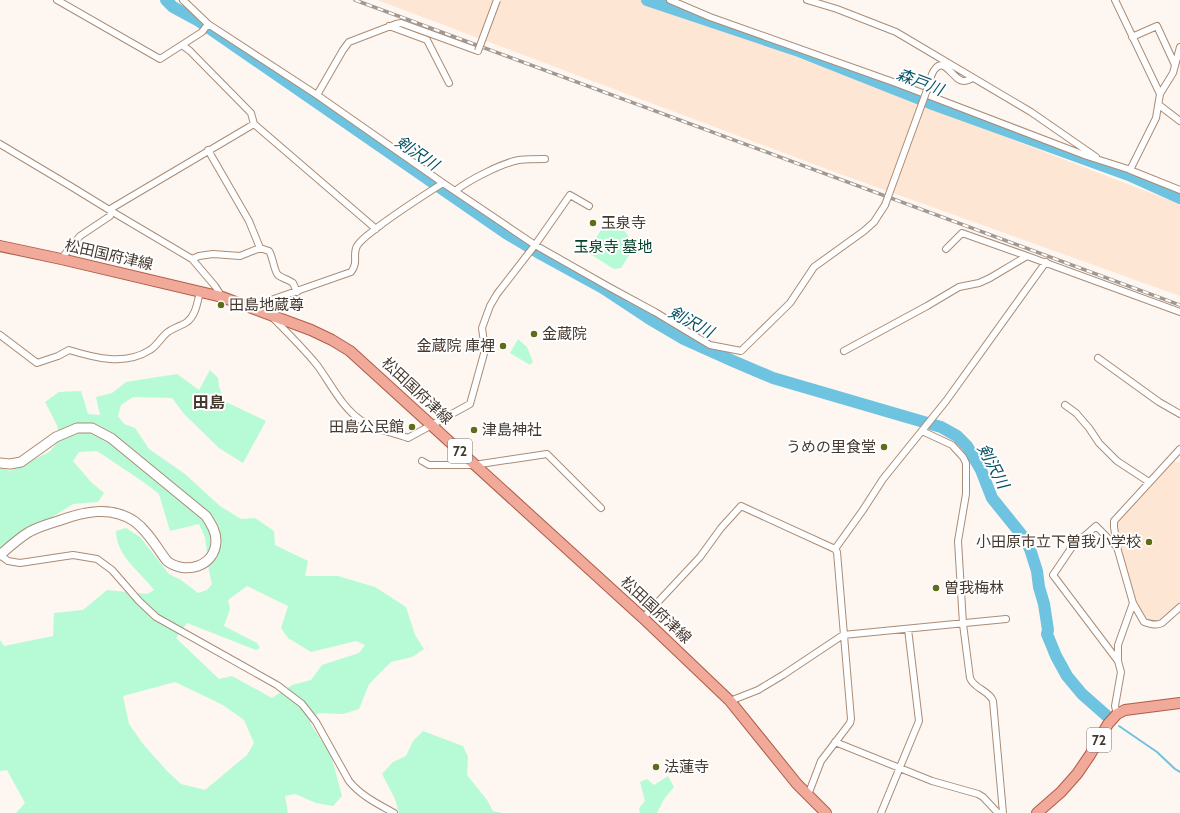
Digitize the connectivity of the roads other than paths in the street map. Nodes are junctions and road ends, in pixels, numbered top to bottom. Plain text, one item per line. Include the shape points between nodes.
1 (57, 0) edge
2 (183, 0) edge
3 (498, 0) edge
4 (670, 0) edge
5 (807, 0) edge
6 (1115, 0) edge
7 (208, 25) junction
8 (389, 26) junction
9 (1132, 37) junction
10 (182, 45) junction
11 (1180, 47) edge
12 (1175, 65) junction
13 (973, 78) junction
14 (449, 83) dead end
15 (1160, 94) junction
16 (317, 95) junction
17 (1159, 105) junction
18 (1180, 121) edge
19 (254, 124) junction
20 (0, 144) edge
21 (208, 150) junction
22 (545, 159) dead end
23 (1101, 160) junction
24 (1131, 170) junction
25 (442, 183) junction
26 (1180, 190) edge
27 (455, 191) junction
28 (590, 206) dead end
29 (111, 212) junction
30 (376, 229) junction
31 (535, 245) junction
32 (0, 246) edge
33 (260, 248) junction
34 (946, 249) dead end
35 (1027, 256) junction
36 (62, 259) junction
37 (192, 259) junction
38 (1046, 262) junction
39 (200, 292) junction
40 (297, 292) junction
41 (222, 297) junction
42 (250, 308) junction
43 (1180, 312) edge
44 (268, 314) junction
45 (0, 335) edge
46 (844, 351) dead end
47 (1098, 358) dead end
48 (1065, 405) dead end
49 (1180, 414) edge
50 (431, 425) junction
51 (924, 429) junction
52 (1180, 449) edge
53 (422, 462) dead end
54 (0, 463) edge
55 (474, 465) junction
56 (1149, 482) junction
57 (601, 508) dead end
58 (1117, 547) junction
59 (835, 549) junction
60 (0, 555) edge
61 (1133, 603) junction
62 (1180, 607) edge
63 (643, 618) junction
64 (1006, 619) dead end
65 (964, 624) junction
66 (908, 629) junction
67 (843, 635) junction
68 (1118, 661) junction
69 (730, 701) junction
70 (1180, 704) edge
71 (1116, 714) junction
72 (835, 742) junction
73 (898, 768) junction
74 (808, 795) junction
75 (394, 813) edge
76 (826, 813) edge
77 (881, 813) edge
78 (998, 813) edge
79 (1003, 813) edge
80 (1037, 813) edge

1 - 10 street via 160,59
2 - 7 street
3 - 8 street, bridge via 478,51 401,23
4 - 23 street via 710,17
5 - 13 street via 896,32
6 - 9 street
7 - 10 street
7 - 16 street
8 - 14 street via 427,40
8 - 16 street via 349,42
9 - 12 street via 1157,26
9 - 15 street
10 - 19 street via 251,113
11 - 12 street
12 - 15 street
13 - 23 street via 1031,112
13 - 31 street, bridge via 959,80 945,66 940,65 935,69 885,205 874,222 814,267 790,303 741,351 710,345
15 - 17 street
16 - 25 street
17 - 18 street
17 - 24 street via 1156,118
19 - 21 street
19 - 30 street
20 - 29 street
21 - 29 street via 112,208
21 - 33 street via 249,221
22 - 27 street via 518,160 498,167
23 - 24 street
24 - 26 street
25 - 27 street
25 - 30 street
27 - 31 street
28 - 31 street via 570,195
29 - 36 street via 110,216 80,236
29 - 37 street
30 - 40 street via 357,246 356,266 352,272
31 - 50 street via 490,306 482,328 485,350 470,404
32 - 36 main road, 松田国府津線 / 72
33 - 37 street via 240,256 213,254
33 - 40 street via 269,250 277,274 293,282
34 - 35 street via 962,233
35 - 38 street
35 - 46 street via 990,278 959,287
36 - 39 main road, 松田国府津線 / 72
37 - 41 street
38 - 43 street
38 - 51 street
39 - 41 main road, 松田国府津線 / 72
39 - 45 street via 194,314 187,322 168,332 152,349 143,354 111,360 69,350 37,363
40 - 42 street
41 - 42 main road, 松田国府津線 / 72
42 - 44 main road, 松田国府津線 / 72
44 - 50 main road, 松田国府津線 / 72 via 311,330 350,351
44 - 50 street via 305,350 341,401 360,420 408,438
47 - 49 street
48 - 56 street via 1076,413 1117,461
50 - 55 main road, 松田国府津線 / 72
51 - 59 street via 883,479
51 - 65 street via 952,445 964,457 966,463 966,494 958,541
52 - 56 street
53 - 55 street via 428,465
54 - 60 street via 21,462 56,437 77,428 92,428 111,438 206,516 214,529 216,540 213,552 206,561 195,568 182,568 167,561 135,522 113,512 95,511 54,522 28,533
55 - 57 street via 547,454
55 - 63 main road, 松田国府津線 / 72
56 - 58 street via 1114,521
58 - 61 street
58 - 68 street via 1096,526 1072,547 1053,575
59 - 63 street via 741,506 700,557
59 - 67 street
60 - 75 street via 8,561 20,563 73,555 96,559 112,570 156,617 276,686 302,704 316,722 349,781 366,797
61 - 62 street via 1144,622 1151,624 1162,623
61 - 68 street via 1118,645
63 - 69 main road, 松田国府津線 / 72
64 - 65 street
65 - 66 street
65 - 79 street via 971,682 993,701
66 - 67 street
66 - 73 street via 919,721
67 - 69 street via 758,690
67 - 72 street via 851,719
68 - 71 street via 1121,672
69 - 74 main road, 松田国府津線 / 72
70 - 71 main road, 72 via 1125,710
71 - 80 main road, 72 via 1077,774
72 - 73 street
72 - 74 street via 821,761
73 - 77 street
73 - 78 street via 936,783 978,794
74 - 76 main road, 松田国府津線 / 72

